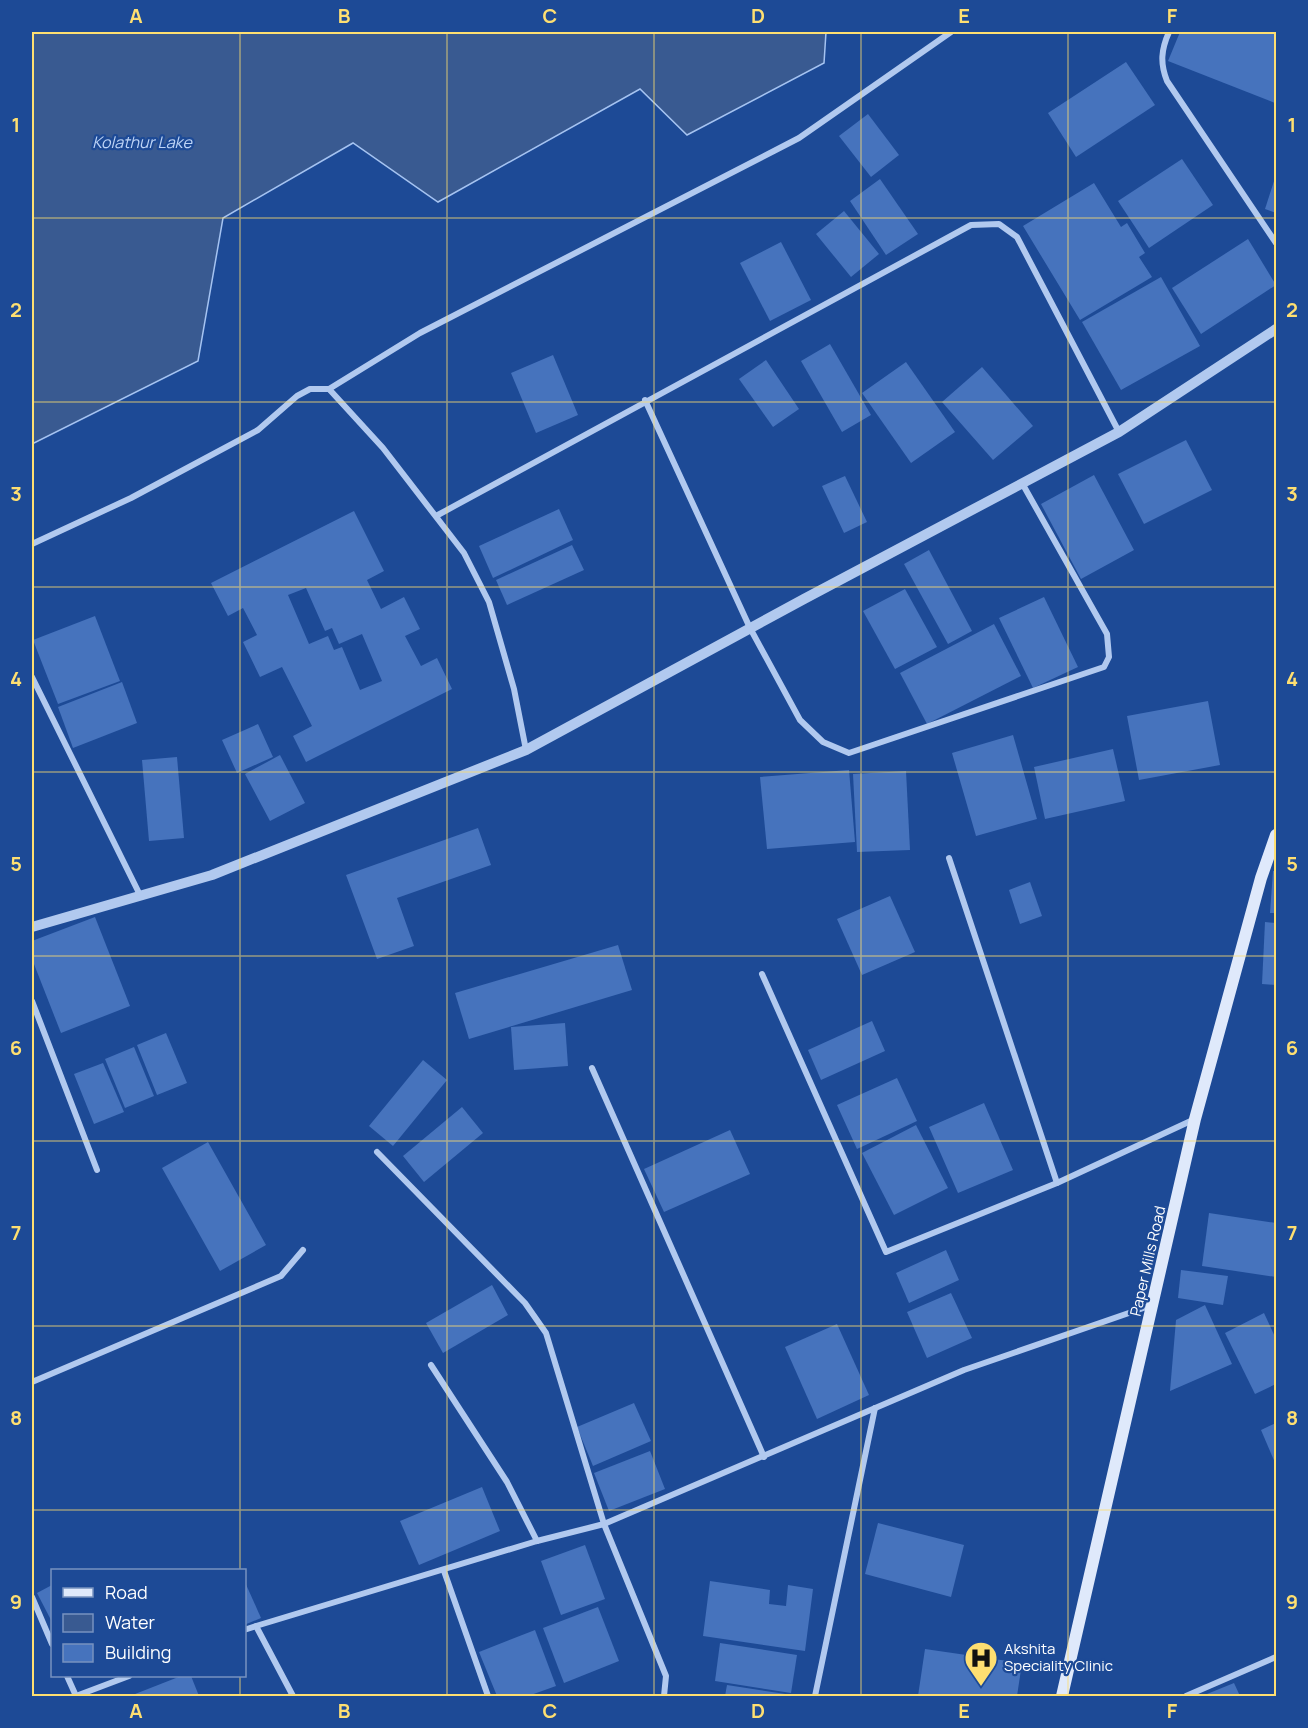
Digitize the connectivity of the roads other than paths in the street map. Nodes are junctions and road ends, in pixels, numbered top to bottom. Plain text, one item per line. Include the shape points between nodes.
1 (951, 32) edge
2 (1169, 32) edge
3 (1276, 243) edge
4 (1276, 328) edge
5 (330, 389) junction
6 (645, 400) junction
7 (1119, 432) junction
8 (1022, 483) junction
9 (436, 516) junction
10 (32, 544) edge
11 (750, 628) junction
12 (32, 677) edge
13 (526, 750) junction
14 (1276, 835) edge
15 (948, 858) dead end
16 (140, 895) junction
17 (32, 927) edge
18 (762, 974) dead end
19 (32, 1001) edge
20 (592, 1068) dead end
21 (1195, 1119) junction
22 (377, 1152) dead end
23 (97, 1170) dead end
24 (1057, 1182) junction
25 (303, 1250) dead end
26 (1153, 1305) junction
27 (431, 1365) dead end
28 (32, 1382) edge
29 (875, 1408) junction
30 (764, 1457) junction
31 (604, 1524) junction
32 (537, 1541) junction
33 (444, 1571) junction
34 (32, 1597) edge
35 (256, 1626) junction
36 (246, 1629) edge
37 (51, 1642) edge
38 (1276, 1657) edge
39 (67, 1677) edge
40 (126, 1677) edge
41 (76, 1696) edge
42 (293, 1696) edge
43 (488, 1696) edge
44 (664, 1696) edge
45 (815, 1696) edge
46 (1062, 1696) edge
47 (1186, 1696) edge

1 - 5 street via 800,138 420,333
2 - 3 street via 1161,66 1167,81
4 - 7 street
5 - 9 street
5 - 10 street via 310,389 258,430 131,498
6 - 7 street via 971,225 999,224 1017,237
6 - 9 street
6 - 11 street
7 - 8 street
8 - 11 street
8 - 11 street via 1107,634 1109,657 1104,667 849,753 823,742 800,720
9 - 13 street via 464,553 489,602 514,689
11 - 13 street
12 - 16 street
13 - 16 street via 212,875
14 - 21 main road, Paper Mills Road
15 - 24 street
16 - 17 street
18 - 24 street via 886,1252
19 - 23 street
20 - 30 street
21 - 24 street
21 - 26 main road, Paper Mills Road
22 - 31 street via 537,1317 546,1333
25 - 28 street via 281,1276
26 - 29 street via 964,1370
26 - 46 main road, Paper Mills Road
27 - 32 street via 502,1473
29 - 30 street
29 - 45 street
30 - 31 street
31 - 32 street
31 - 44 street via 666,1676
32 - 33 street
33 - 35 street
33 - 43 street
34 - 37 street
35 - 36 street
35 - 42 street
38 - 47 street
39 - 41 street
40 - 41 street

